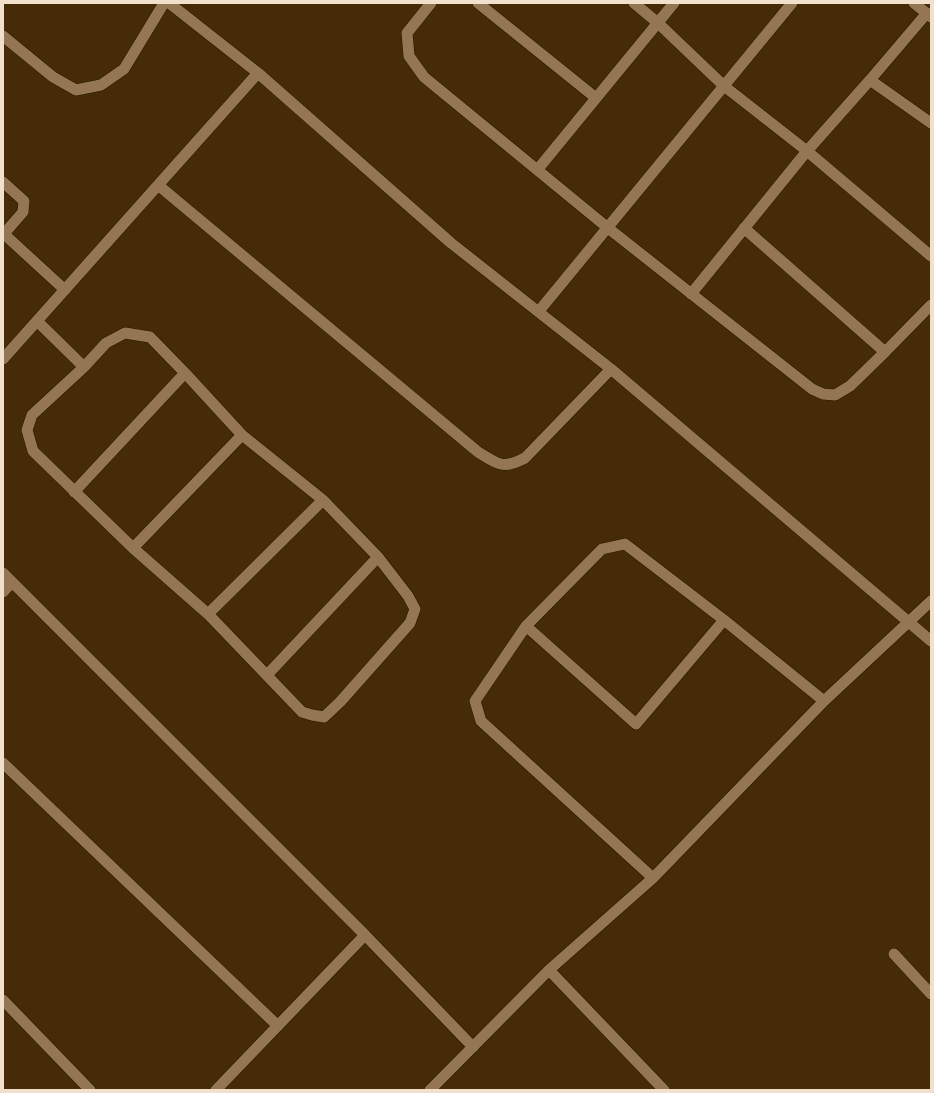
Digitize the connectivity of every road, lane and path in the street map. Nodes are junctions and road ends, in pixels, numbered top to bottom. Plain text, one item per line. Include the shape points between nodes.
1 (164, 3) edge
2 (169, 3) edge
3 (431, 3) edge
4 (478, 3) edge
5 (634, 3) edge
6 (674, 3) edge
7 (792, 3) edge
8 (914, 3) edge
9 (929, 15) edge
10 (658, 23) junction
11 (3, 36) edge
12 (258, 73) junction
13 (870, 80) junction
14 (724, 86) junction
15 (596, 98) junction
16 (931, 123) edge
17 (807, 151) junction
18 (538, 169) junction
19 (3, 182) edge
20 (158, 185) junction
21 (608, 228) junction
22 (744, 228) junction
23 (4, 235) edge
24 (931, 256) edge
25 (65, 290) junction
26 (691, 294) junction
27 (931, 305) edge
28 (538, 311) junction
29 (37, 321) junction
30 (885, 352) junction
31 (3, 359) edge
32 (84, 367) junction
33 (611, 369) junction
34 (185, 373) junction
35 (242, 436) junction
36 (74, 492) junction
37 (323, 500) junction
38 (133, 548) junction
39 (378, 557) junction
40 (3, 573) edge
41 (12, 582) junction
42 (3, 592) edge
43 (931, 601) edge
44 (208, 614) junction
45 (724, 620) junction
46 (910, 622) junction
47 (526, 626) junction
48 (931, 641) edge
49 (267, 675) junction
50 (824, 701) junction
51 (3, 763) edge
52 (653, 878) junction
53 (365, 935) junction
54 (894, 954) dead end
55 (549, 970) junction
56 (931, 994) edge
57 (3, 1000) edge
58 (278, 1026) junction
59 (473, 1047) junction
60 (90, 1090) edge
61 (216, 1090) edge
62 (431, 1090) edge
63 (664, 1090) edge

1 - 11 street via 124,69 101,85 76,90 52,77
2 - 12 street
3 - 18 street via 407,33 409,56 424,78
4 - 15 street
5 - 10 street
6 - 10 street
7 - 14 street
8 - 9 street
9 - 13 street
10 - 14 street
10 - 15 street
12 - 20 street
12 - 28 street via 451,243
13 - 16 street
13 - 17 street
14 - 17 street
14 - 21 street
15 - 18 street
17 - 22 street
17 - 24 street
18 - 21 street
19 - 23 street via 24,201 23,212
20 - 25 street
20 - 33 street via 478,452 500,465 512,464 525,458
21 - 26 street
21 - 28 street
22 - 26 street
22 - 30 street
23 - 25 street
25 - 29 street
26 - 30 street via 812,389 823,394 835,395 850,386
27 - 30 street
28 - 33 street
29 - 31 street
29 - 32 street
32 - 34 street via 106,343 125,333 150,337
32 - 36 street via 32,415 28,430 33,451
33 - 46 street
34 - 35 street
34 - 36 street
35 - 37 street
35 - 38 street
36 - 38 street
37 - 39 street
37 - 44 street
38 - 44 street
39 - 49 street
39 - 49 street via 415,609 410,623 340,702 324,717 312,716 302,712
40 - 41 street
41 - 42 street
41 - 53 street
43 - 46 street
44 - 49 street
45 - 47 street via 625,544 602,549
45 - 47 street via 636,724
45 - 50 street
46 - 48 street
46 - 50 street
47 - 52 street via 474,701 481,721
50 - 52 street
51 - 58 street
52 - 55 street
53 - 58 street
53 - 59 street
54 - 56 street
55 - 59 street
55 - 63 street
57 - 60 street
58 - 61 street
59 - 62 street

